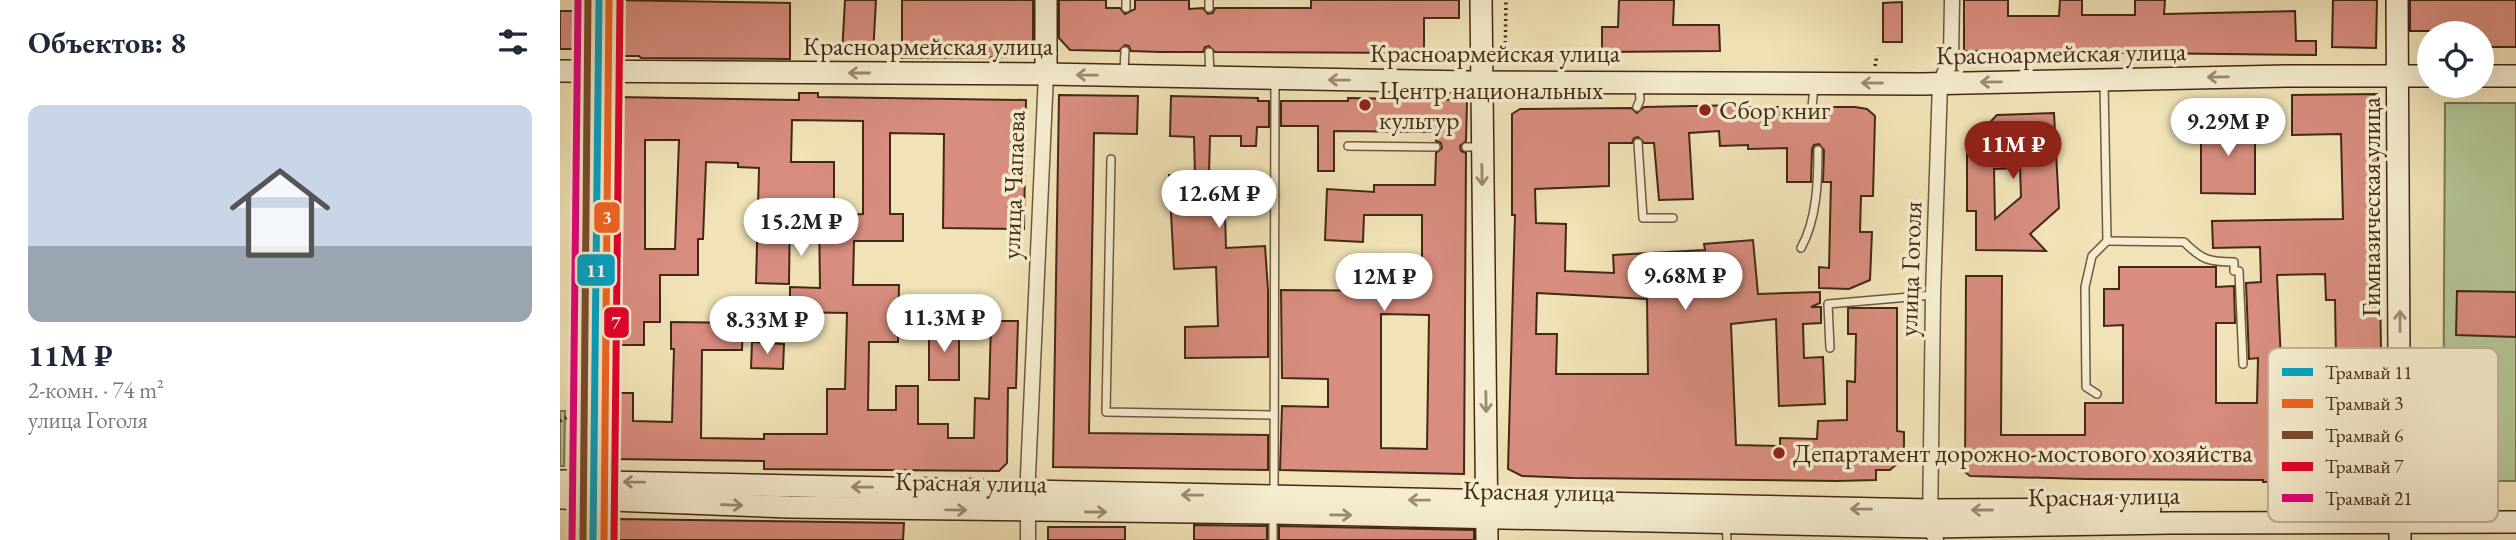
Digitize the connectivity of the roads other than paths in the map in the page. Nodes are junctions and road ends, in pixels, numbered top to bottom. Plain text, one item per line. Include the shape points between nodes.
1 (594, 0) edge
2 (1046, 0) edge
3 (1480, 0) edge
4 (1952, 0) edge
5 (2397, 0) edge
6 (1125, 51) dead end
7 (1209, 52) dead end
8 (560, 71) edge
9 (594, 71) junction
10 (1046, 75) junction
11 (1124, 76) junction
12 (2398, 76) junction
13 (2417, 76) edge
14 (2494, 76) edge
15 (2516, 76) edge
16 (1210, 78) junction
17 (1275, 79) junction
18 (2104, 80) junction
19 (1480, 82) junction
20 (1639, 83) junction
21 (1814, 83) junction
22 (1940, 83) junction
23 (1637, 107) dead end
24 (1812, 107) dead end
25 (1638, 143) dead end
26 (1348, 146) dead end
27 (1436, 147) dead end
28 (1818, 149) dead end
29 (1111, 159) dead end
30 (1673, 218) dead end
31 (2107, 241) junction
32 (1801, 248) dead end
33 (1933, 295) junction
34 (1830, 348) dead end
35 (2399, 348) edge
36 (2243, 364) dead end
37 (2097, 394) dead end
38 (1274, 415) junction
39 (560, 481) edge
40 (590, 490) junction
41 (560, 498) edge
42 (1028, 501) junction
43 (1274, 505) junction
44 (2516, 508) edge
45 (1488, 510) junction
46 (2498, 510) edge
47 (2516, 522) edge
48 (2400, 523) edge
49 (1932, 526) edge
50 (1726, 532) edge
51 (590, 540) edge
52 (1028, 540) edge
53 (1273, 540) edge
54 (1487, 540) edge

1 - 9 street
2 - 10 street, улица Чапаева
3 - 19 street
4 - 22 street, улица Гоголя via 1951,58
5 - 12 street, Гимназическая улица
6 - 11 lane
7 - 16 lane
8 - 9 street, Красноармейская улица
10 -> 9 street, Красноармейская улица
9 - 40 street
11 -> 10 street, Красноармейская улица
10 - 42 street, улица Чапаева
11 - 16 street, Красноармейская улица
12 - 13 street, Красноармейская улица
12 -> 18 street, Красноармейская улица
35 -> 12 street, Гимназическая улица
14 - 15 street
16 - 17 street, Красноармейская улица
19 -> 17 street, Красноармейская улица
17 - 38 lane
18 -> 22 street, Красноармейская улица
18 - 31 lane
19 - 20 street, Красноармейская улица
19 -> 45 street via 1474,147
20 - 21 street, Красноармейская улица
20 - 23 lane
22 -> 21 street, Красноармейская улица
21 - 24 lane
22 - 33 street, улица Гоголя
25 - 30 lane via 1643,218
26 - 27 lane
28 - 32 lane via 1810,232
29 - 38 lane via 1106,412
31 - 36 lane via 2184,242 2211,262 2234,262 2234,271 2239,271
31 - 37 lane via 2092,256 2085,287 2086,387
33 - 34 lane via 1828,304
33 - 49 street, улица Гоголя
38 - 43 lane
39 - 40 street, Красная улица
40 - 41 street, Красная улица
40 - 42 street, Красная улица via 789,507
40 - 51 street
42 - 43 street, Красная улица
42 - 52 street, улица Чапаева
43 - 45 street, Красная улица
43 - 53 lane
44 - 46 street, Красная улица
49 -> 45 street, Красная улица
45 - 50 street, Красная улица
45 - 54 street
47 - 48 street, Красная улица
48 - 49 street, Красная улица
49 - 50 street, Красная улица

